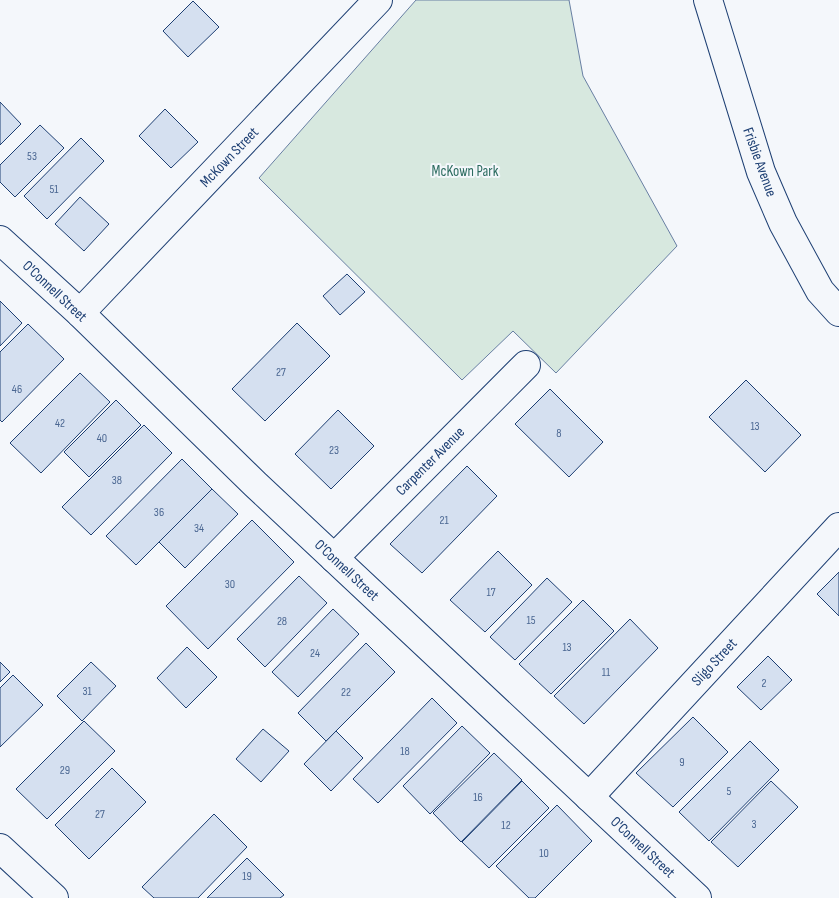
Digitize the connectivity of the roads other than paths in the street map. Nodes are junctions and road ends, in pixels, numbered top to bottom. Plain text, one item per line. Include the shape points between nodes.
1 (378, 0) edge
2 (708, 0) edge
3 (0, 240) edge
4 (839, 312) edge
5 (80, 313) junction
6 (526, 365) dead end
7 (839, 527) edge
8 (334, 558) junction
9 (589, 797) junction
10 (0, 848) edge
11 (54, 898) edge
12 (697, 898) edge

1 - 5 street, McKown Street
2 - 4 street, Frisbie Avenue via 761,172 783,223 820,291
3 - 5 street, O'Connell Street
5 - 8 street, O'Connell Street
6 - 8 street, Carpenter Avenue
7 - 9 street, Sligo Street
8 - 9 street, O'Connell Street
9 - 12 street, O'Connell Street
10 - 11 street

